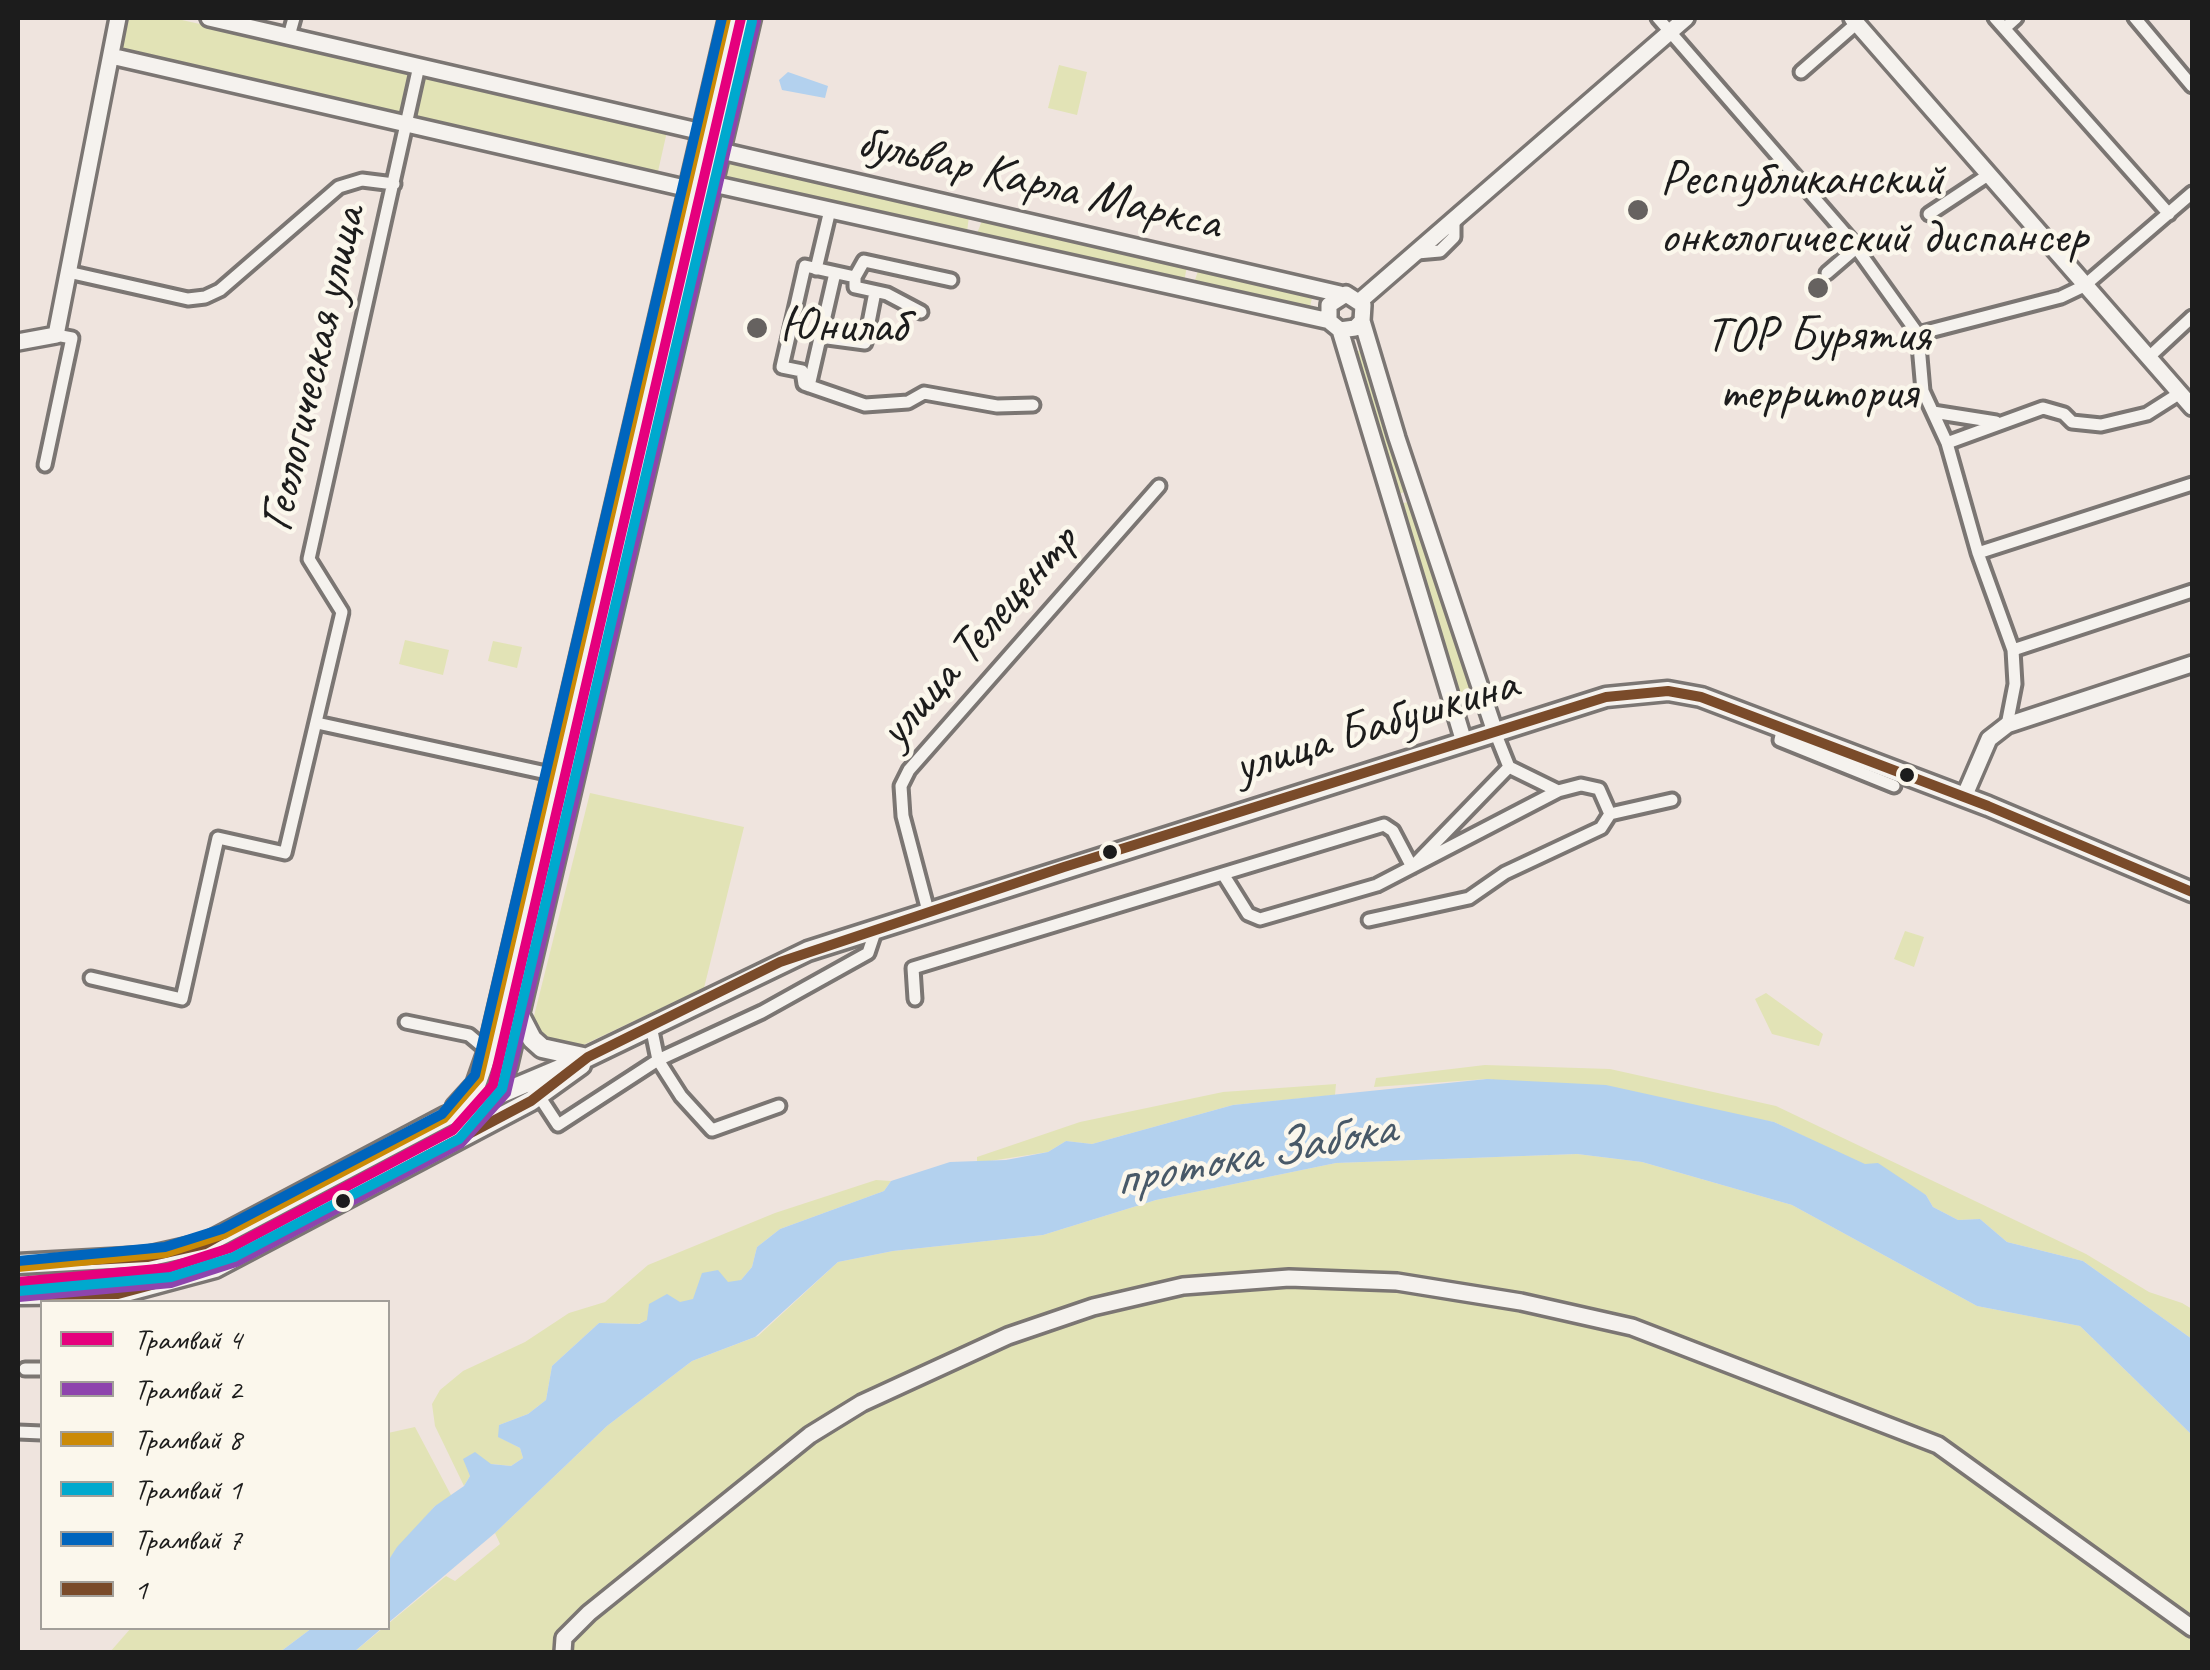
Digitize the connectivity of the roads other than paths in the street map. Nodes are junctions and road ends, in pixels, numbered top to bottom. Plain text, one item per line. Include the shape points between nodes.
1 (118, 18) edge
2 (209, 18) edge
3 (294, 18) edge
4 (730, 18) edge
5 (751, 18) edge
6 (1658, 18) edge
7 (1686, 18) edge
8 (1996, 18) edge
9 (2016, 18) edge
10 (2134, 18) edge
11 (1854, 20) edge
12 (2005, 28) junction
13 (1669, 32) junction
14 (289, 36) junction
15 (110, 56) junction
16 (418, 66) junction
17 (1801, 72) dead end
18 (2192, 86) edge
19 (408, 125) junction
20 (702, 132) junction
21 (721, 151) junction
22 (1988, 175) junction
23 (394, 184) junction
24 (712, 184) junction
25 (689, 189) junction
26 (2192, 194) edge
27 (830, 210) junction
28 (978, 210) junction
29 (1930, 214) dead end
30 (2169, 214) junction
31 (970, 242) junction
32 (1856, 248) junction
33 (1194, 260) junction
34 (816, 269) junction
35 (68, 272) junction
36 (835, 273) junction
37 (1827, 273) dead end
38 (855, 277) junction
39 (951, 280) dead end
40 (2084, 286) junction
41 (1187, 290) junction
42 (875, 292) junction
43 (1340, 294) junction
44 (1360, 301) junction
45 (921, 312) dead end
46 (2192, 318) edge
47 (1362, 320) junction
48 (1335, 326) junction
49 (1918, 334) junction
50 (56, 335) junction
51 (820, 338) junction
52 (18, 342) edge
53 (2149, 357) junction
54 (808, 376) junction
55 (2180, 393) junction
56 (1033, 405) dead end
57 (2192, 407) edge
58 (1933, 412) junction
59 (2000, 422) junction
60 (1947, 442) junction
61 (45, 465) dead end
62 (2192, 484) edge
63 (1158, 486) dead end
64 (1416, 493) junction
65 (1389, 502) junction
66 (1978, 553) junction
67 (2192, 591) edge
68 (2013, 650) junction
69 (2192, 664) edge
70 (316, 723) junction
71 (2007, 725) junction
72 (1783, 726) junction
73 (1495, 732) junction
74 (1464, 742) junction
75 (1509, 766) junction
76 (554, 775) junction
77 (574, 779) junction
78 (1894, 786) dead end
79 (1558, 791) junction
80 (1964, 796) junction
81 (1672, 800) dead end
82 (1610, 814) junction
83 (1412, 868) junction
84 (1223, 874) junction
85 (2192, 892) edge
86 (928, 911) junction
87 (1368, 920) dead end
88 (876, 929) junction
89 (91, 978) dead end
90 (915, 998) dead end
91 (520, 1016) junction
92 (406, 1022) dead end
93 (651, 1026) junction
94 (489, 1048) junction
95 (588, 1058) junction
96 (658, 1060) junction
97 (507, 1066) junction
98 (525, 1082) junction
99 (494, 1095) junction
100 (540, 1096) junction
101 (780, 1106) dead end
102 (445, 1118) junction
103 (456, 1140) junction
104 (18, 1264) edge
105 (18, 1295) edge
106 (119, 1298) edge
107 (40, 1369) edge
108 (25, 1370) dead end
109 (2192, 1628) edge
110 (563, 1652) edge

1 - 15 street
2 - 14 street
3 - 14 street
4 - 20 main road
5 - 21 main road
6 - 13 street
7 - 13 street
8 - 12 street
9 - 12 street
10 - 18 street
11 - 17 street
11 - 22 street
12 - 30 street
13 - 32 street
13 - 44 street
14 - 16 street
15 - 19 street
15 - 35 street
16 - 19 street, Геологическая улица
16 - 20 street
19 - 23 street, Геологическая улица
19 - 25 street
20 - 25 main road
21 - 24 main road
21 - 28 street, бульвар Карла Маркса
22 - 29 street
22 - 40 street
23 - 35 street via 362,180 339,187 205,297 188,299
23 - 70 street, Геологическая улица via 309,560 342,610
24 - 27 street, бульвар Карла Маркса
24 - 77 main road
25 - 76 main road
26 - 30 street
27 - 31 street, бульвар Карла Маркса
27 - 34 street
28 - 31 street
28 - 33 street, бульвар Карла Маркса
30 - 40 street
31 - 41 street, бульвар Карла Маркса
32 - 37 street
32 - 49 street
33 - 41 street
33 - 43 street, бульвар Карла Маркса
34 - 36 street
34 - 54 street via 805,266 782,367
35 - 50 street
36 - 38 street
36 - 51 street
38 - 39 street via 864,261
38 - 42 street via 855,287
40 - 49 street
40 - 53 street
41 - 48 street, бульвар Карла Маркса
42 - 45 street
42 - 51 street via 864,344
43 - 44 street
43 - 48 street via 1328,304
44 - 47 street
46 - 53 street
47 - 48 street via 1355,328
47 - 64 street
48 - 65 street
49 - 58 street via 1923,391
50 - 52 street
50 - 61 street via 72,338
51 - 54 street
53 - 55 street
54 - 56 street via 865,404 908,402 924,393
55 - 57 street
55 - 59 street via 2147,414 2100,425 2072,422 2043,408
58 - 59 street
58 - 60 street
59 - 60 street
60 - 66 street
62 - 66 street
63 - 86 street, улица Телецентр via 909,770 903,816
64 - 65 street
64 - 73 street
65 - 74 street
66 - 68 street
67 - 68 street
68 - 71 street
69 - 71 street
70 - 76 street
70 - 89 street, Геологическая улица via 285,853 218,838 182,999
71 - 80 street via 1989,739
72 - 73 main road, улица Бабушкина via 1668,690 1606,697
72 - 78 street via 1780,740
72 - 80 main road, улица Бабушкина
73 - 74 main road, улица Бабушкина
73 - 75 street
74 - 86 main road, улица Бабушкина
75 - 79 street
75 - 83 street
76 - 77 street
76 - 94 main road
77 - 91 main road
79 - 82 street via 1590,785 1599,789
79 - 83 street
80 - 85 main road, улица Бабушкина
81 - 82 street
82 - 87 street via 1601,828 1505,873 1469,898
83 - 84 street via 1384,826
83 - 84 street via 1340,898 1260,919 1248,914
84 - 90 street via 913,968
86 - 88 main road, улица Бабушкина
88 - 93 main road, улица Бабушкина via 780,962
88 - 96 street via 868,953
91 - 95 main road via 542,1048
91 - 97 main road
92 - 94 street via 469,1035
93 - 95 main road, улица Бабушкина
93 - 96 street
94 - 97 main road
94 - 102 main road via 472,1091
95 - 98 main road, улица Бабушкина
95 - 100 main road, улица Бабушкина
96 - 100 street via 558,1125
96 - 101 street via 712,1130
97 - 98 main road
97 - 99 main road
98 - 99 main road, улица Бабушкина
98 - 100 main road
99 - 102 main road, улица Бабушкина
99 - 103 main road
100 - 103 main road, улица Бабушкина
102 - 104 main road, улица Бабушкина via 205,1244 147,1257
103 - 106 main road, улица Бабушкина via 215,1268
105 - 106 main road, улица Бабушкина
107 - 108 street
109 - 110 street via 1938,1445 1632,1327 1397,1282 1289,1278 1183,1286 1094,1307 1008,1336 862,1403 810,1436 574,1626

